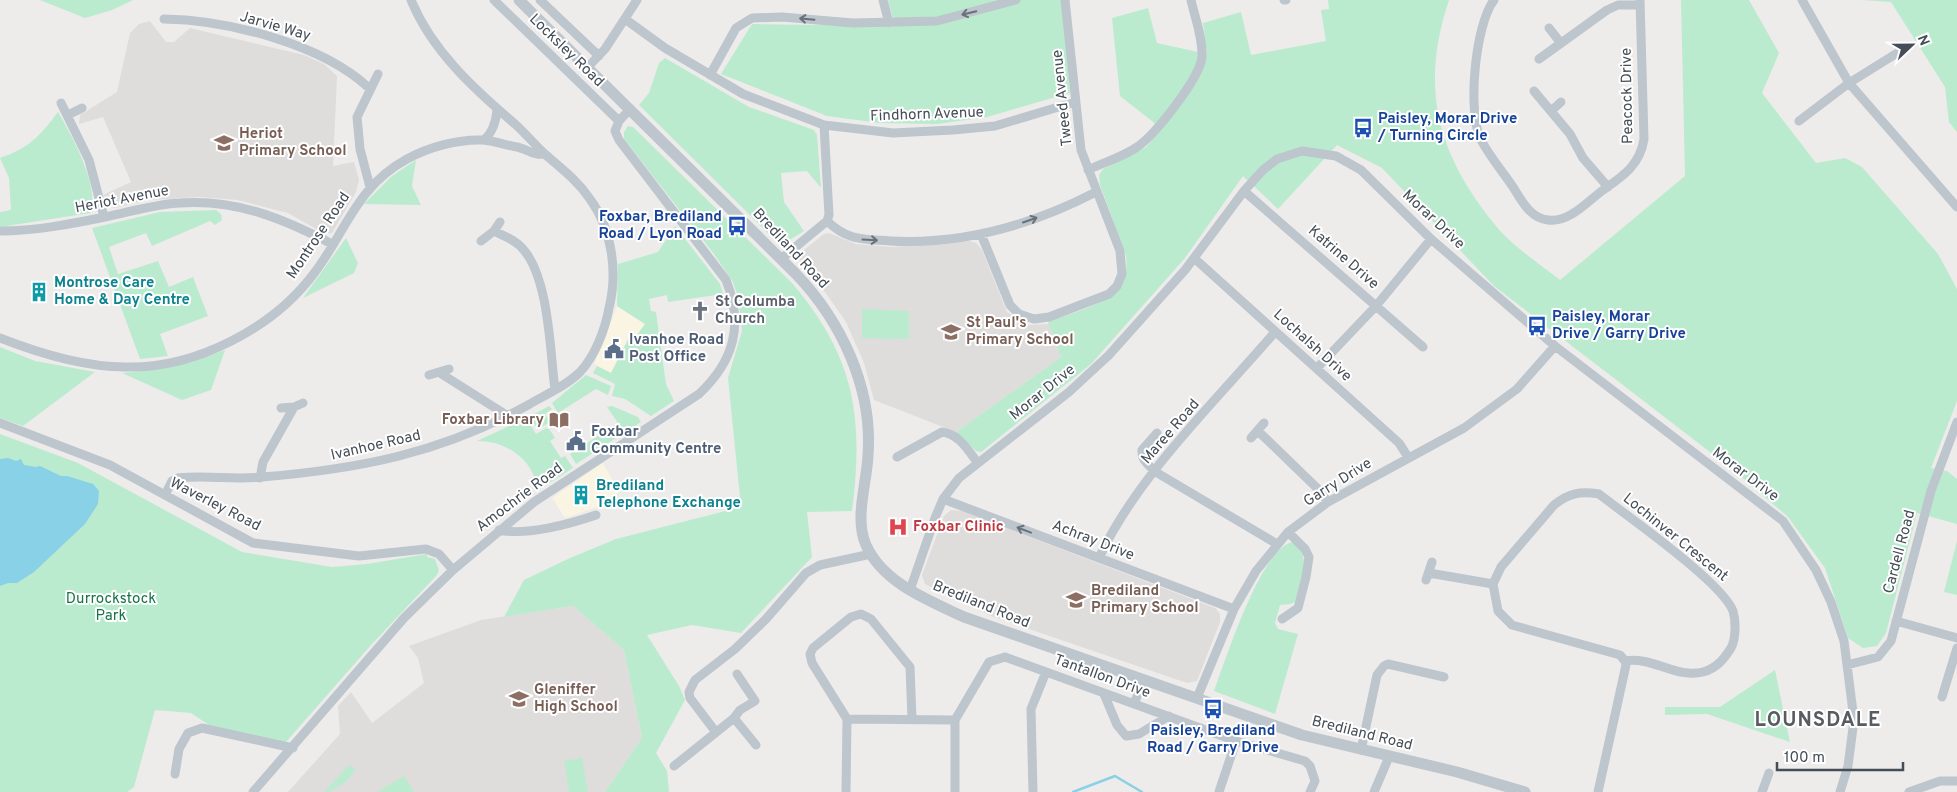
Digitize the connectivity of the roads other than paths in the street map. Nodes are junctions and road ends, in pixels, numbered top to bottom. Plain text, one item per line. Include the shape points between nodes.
1 (412, 0) edge
2 (494, 0) edge
3 (519, 0) edge
4 (540, 0) edge
5 (637, 0) edge
6 (883, 0) edge
7 (1016, 0) edge
8 (1065, 0) edge
9 (1191, 0) edge
10 (1494, 0) edge
11 (1802, 0) edge
12 (1640, 3) edge
13 (164, 19) dead end
14 (626, 19) junction
15 (889, 23) junction
16 (1549, 28) dead end
17 (1560, 42) junction
18 (1902, 50) dead end
19 (599, 56) junction
20 (1539, 59) dead end
21 (587, 68) junction
22 (378, 74) dead end
23 (710, 75) junction
24 (1849, 83) junction
25 (369, 88) junction
26 (1534, 91) dead end
27 (1075, 102) junction
28 (1561, 102) dead end
29 (61, 103) dead end
30 (82, 108) dead end
31 (630, 109) junction
32 (497, 110) junction
33 (1551, 111) junction
34 (68, 115) junction
35 (619, 121) junction
36 (1799, 121) dead end
37 (824, 125) junction
38 (484, 140) junction
39 (545, 154) junction
40 (1088, 170) junction
41 (370, 187) junction
42 (1608, 187) junction
43 (1244, 190) junction
44 (1096, 192) junction
45 (1957, 207) edge
46 (104, 217) junction
47 (827, 221) junction
48 (500, 222) dead end
49 (0, 231) edge
50 (494, 231) junction
51 (981, 234) junction
52 (1431, 239) junction
53 (482, 241) dead end
54 (332, 244) junction
55 (1194, 258) junction
56 (781, 259) junction
57 (1376, 306) junction
58 (1275, 332) junction
59 (0, 338) edge
60 (1554, 346) junction
61 (1423, 347) dead end
62 (449, 368) dead end
63 (1317, 368) junction
64 (440, 373) junction
65 (429, 376) dead end
66 (555, 390) junction
67 (303, 403) dead end
68 (294, 407) junction
69 (281, 408) dead end
70 (508, 416) junction
71 (1957, 422) edge
72 (0, 423) edge
73 (1264, 424) dead end
74 (1157, 433) dead end
75 (1954, 439) edge
76 (897, 457) dead end
77 (1408, 457) junction
78 (977, 462) junction
79 (1154, 471) junction
80 (260, 478) junction
81 (165, 495) junction
82 (943, 499) junction
83 (1328, 502) junction
84 (596, 516) dead end
85 (499, 530) junction
86 (1288, 532) junction
87 (1276, 544) junction
88 (871, 554) junction
89 (1099, 558) junction
90 (1432, 562) dead end
91 (453, 570) junction
92 (1493, 584) junction
93 (910, 590) junction
94 (1234, 608) junction
95 (1282, 620) dead end
96 (1896, 621) junction
97 (1957, 638) edge
98 (1957, 648) edge
99 (1625, 662) junction
100 (1847, 665) junction
101 (1046, 672) junction
102 (737, 674) dead end
103 (1444, 677) dead end
104 (1143, 680) junction
105 (1104, 694) junction
106 (1197, 698) junction
107 (1942, 698) dead end
108 (1134, 704) junction
109 (1169, 716) junction
110 (734, 718) junction
111 (848, 719) junction
112 (912, 719) junction
113 (955, 720) junction
114 (715, 731) junction
115 (1236, 741) junction
116 (756, 745) dead end
117 (293, 748) junction
118 (1361, 750) junction
119 (1389, 757) junction
120 (674, 766) dead end
121 (1769, 773) dead end
122 (175, 774) dead end
123 (1957, 781) edge
124 (253, 792) edge
125 (846, 792) edge
126 (955, 792) edge
127 (1032, 792) edge
128 (1219, 792) edge
129 (1310, 792) edge
130 (1374, 792) edge
131 (1525, 792) edge
132 (1598, 792) edge
133 (1762, 792) edge
134 (1840, 792) edge
135 (1909, 792) edge

1 - 32 street, Ivanhoe Road via 426,29 447,60
2 - 35 street, Locksley Road
3 - 21 street, Brediland Road
4 - 19 street
5 - 14 street
6 - 15 street
7 -> 15 street via 936,20
8 - 27 street, Tweed Avenue
9 - 40 street via 1202,51 1197,72 1158,128 1144,142
10 - 42 street, Peacock Drive via 1483,20 1476,60 1475,119 1481,140 1530,213 1548,220 1568,217
11 - 24 street
12 - 17 street via 1612,7
12 - 42 street, Peacock Drive via 1642,153 1629,170
13 - 25 street, Jarvie Way via 195,21 300,46 340,65
14 - 19 street
14 - 23 street, Findhorn Avenue
15 -> 23 street via 752,18 736,28
16 - 17 street
17 - 20 street
18 - 24 street
19 - 21 street
21 - 31 street, Brediland Road
22 - 25 street
23 - 37 street, Findhorn Avenue via 743,94
24 - 36 street
24 - 45 street
25 - 41 street via 357,117 360,149
26 - 33 street
27 - 37 street, Findhorn Avenue via 995,126 953,130 892,133
27 - 40 street, Tweed Avenue via 1081,150
28 - 33 street
29 - 34 street
30 - 34 street
31 - 35 street
31 - 56 street, Brediland Road
32 - 38 street via 495,124
32 - 39 street, Ivanhoe Road
33 - 42 street via 1570,134 1583,158
34 - 46 street via 89,160
35 - 85 street, Amochrie Road via 615,131 619,140 726,280 735,313 732,346 718,374 699,394 564,482
37 - 47 street via 830,209
38 - 39 street, Montrose Road via 524,148 537,155
38 - 41 street, Montrose Road via 424,150
39 - 66 street, Ivanhoe Road via 590,198 606,230 613,263 612,297 596,346 580,372
40 - 44 street, Tweed Avenue
41 - 54 street, Montrose Road
43 - 52 street, Morar Drive via 1278,159 1302,151 1336,156 1361,170
43 - 55 street, Morar Drive
43 - 57 street, Katrine Drive
51 -> 44 street via 1051,213
44 - 51 street, Tweed Avenue via 1120,252 1120,281 1106,296 1049,317 1026,317 1014,310
46 - 49 street, Heriot Avenue via 20,231
46 - 54 street, Heriot Avenue via 163,204 226,204 289,222
47 -> 51 street via 842,234 862,239 930,242
47 - 56 street
48 - 50 street
50 - 53 street
50 - 66 street via 522,248 533,262 540,280
52 - 57 street
52 - 60 street, Morar Drive
54 - 59 street, Montrose Road via 315,272 290,301 230,342 199,354 167,363 126,368 30,350
55 - 58 street, Lochalsh Drive
55 - 78 street, Morar Drive via 1109,355 1069,392
56 - 88 street, Brediland Road via 830,315 862,390 869,453 860,523
57 - 61 street, Katrine Drive
57 - 63 street
58 - 63 street, Lochalsh Drive
58 - 79 street, Maree Road
60 - 77 street, Garry Drive via 1517,389 1464,428
60 - 100 street, Morar Drive via 1783,521 1816,570 1831,602 1844,642
62 - 64 street
63 - 77 street, Lochalsh Drive via 1399,444
64 - 65 street
64 - 70 street
66 - 70 street, Ivanhoe Road
67 - 68 street
68 - 69 street
68 - 80 street via 263,462
70 - 80 street, Ivanhoe Road via 408,456 346,469
71 - 75 street, Cardell Road
72 - 81 street, Waverley Road via 110,465
73 - 83 street via 1255,434 1318,489
74 - 79 street via 1142,450 1143,458
75 - 96 street, Cardell Road via 1931,491
76 - 78 street via 942,432 958,438
77 - 83 street, Garry Drive
78 - 82 street, Morar Drive
79 - 87 street
79 - 89 street, Maree Road via 1109,536
80 - 81 street, Ivanhoe Road via 178,478
81 - 91 street, Waverley Road via 253,543 359,556 426,549 439,554
89 -> 82 street, Achray Drive
82 - 93 street, Morar Drive
83 - 86 street, Garry Drive
84 - 85 street via 551,527 508,532
85 - 91 street, Amochrie Road
86 - 87 street, Garry Drive
86 - 95 street via 1306,548 1308,557 1298,608
87 - 94 street, Garry Drive
88 - 93 street, Brediland Road via 883,571
88 - 114 street via 820,565 806,573 760,625 695,680 689,692 690,698
89 - 94 street, Achray Drive
90 - 92 street via 1428,576
91 - 117 street, Amochrie Road via 404,618
92 - 99 street, Lochinver Crescent via 1498,611 1512,625 1620,655
92 - 99 street, Lochinver Crescent via 1501,567 1562,498 1580,492 1599,494 1705,577 1733,611 1733,645 1723,661 1704,672 1681,672 1651,663
93 - 104 street, Brediland Road via 964,617
94 - 106 street, Garry Drive
96 - 97 street
96 - 100 street, Cardell Road via 1891,641 1882,654
98 - 107 street
99 - 132 street
100 - 134 street, Morar Drive via 1854,720 1853,739
101 - 105 street, Tantallon Drive
101 - 113 street, Tantallon Drive via 1005,657 989,662
101 - 127 street via 1031,709
102 - 110 street via 755,700
103 - 118 street via 1388,664 1384,666 1377,675
104 - 106 street, Brediland Road
104 - 108 street
105 - 108 street, Tantallon Drive
105 - 109 street via 1117,725 1126,736 1134,736
106 - 118 street, Brediland Road via 1302,735
108 - 109 street, Tantallon Drive
109 - 115 street, Tantallon Drive
110 - 114 street
110 - 116 street
111 - 112 street
111 - 112 street via 812,664 810,654 851,617 861,614 871,619 910,667
111 - 125 street
112 - 113 street
113 - 126 street
114 - 120 street
115 - 128 street
115 - 129 street, Tantallon Drive via 1305,761 1315,781
117 - 122 street via 202,728 188,732 179,749
117 - 124 street, Amochrie Road
118 - 119 street, Brediland Road
119 - 130 street
119 - 131 street, Brediland Road
121 - 133 street
123 - 135 street via 1940,781

